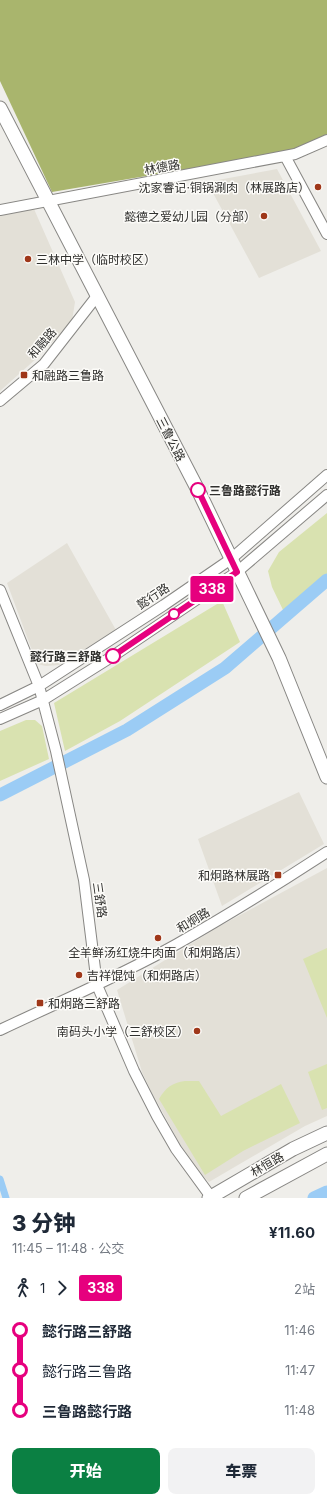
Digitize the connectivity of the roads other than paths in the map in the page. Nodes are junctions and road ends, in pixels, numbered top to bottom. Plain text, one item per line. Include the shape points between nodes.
1 (0, 108) edge
2 (327, 140) edge
3 (285, 156) junction
4 (48, 201) junction
5 (0, 210) edge
6 (327, 234) edge
7 (97, 296) junction
8 (0, 401) edge
9 (327, 475) edge
10 (327, 496) edge
11 (231, 559) junction
12 (237, 572) junction
13 (0, 590) edge
14 (39, 686) junction
15 (43, 700) junction
16 (0, 705) edge
17 (0, 719) edge
18 (327, 777) edge
19 (327, 852) edge
20 (97, 985) junction
21 (0, 1030) edge
22 (327, 1133) edge
23 (327, 1154) edge
24 (210, 1197) edge
25 (246, 1198) edge

1 - 4 main road, 三鲁公路
2 - 3 street, 林德路
3 - 4 street, 林德路
3 - 6 street
4 - 5 street, 林德路
4 - 7 main road, 三鲁公路
7 - 8 street, 和融路 via 44,364
7 - 11 main road, 三鲁公路
9 - 11 street, 懿行路
10 - 12 street
11 - 12 main road, 三鲁公路
11 - 14 street, 懿行路
12 - 15 street
12 - 18 main road, 三鲁公路 via 281,664
13 - 14 street, 三舒路
14 - 15 street, 三舒路
14 - 16 street, 懿行路
15 - 17 street
15 - 20 street, 三舒路 via 84,880
19 - 20 street, 和炯路 via 176,945
20 - 21 street, 和炯路
20 - 24 street, 三舒路 via 134,1071 157,1116 176,1149
22 - 24 main road, 林恒路 via 293,1149
23 - 25 main road, 林恒路

